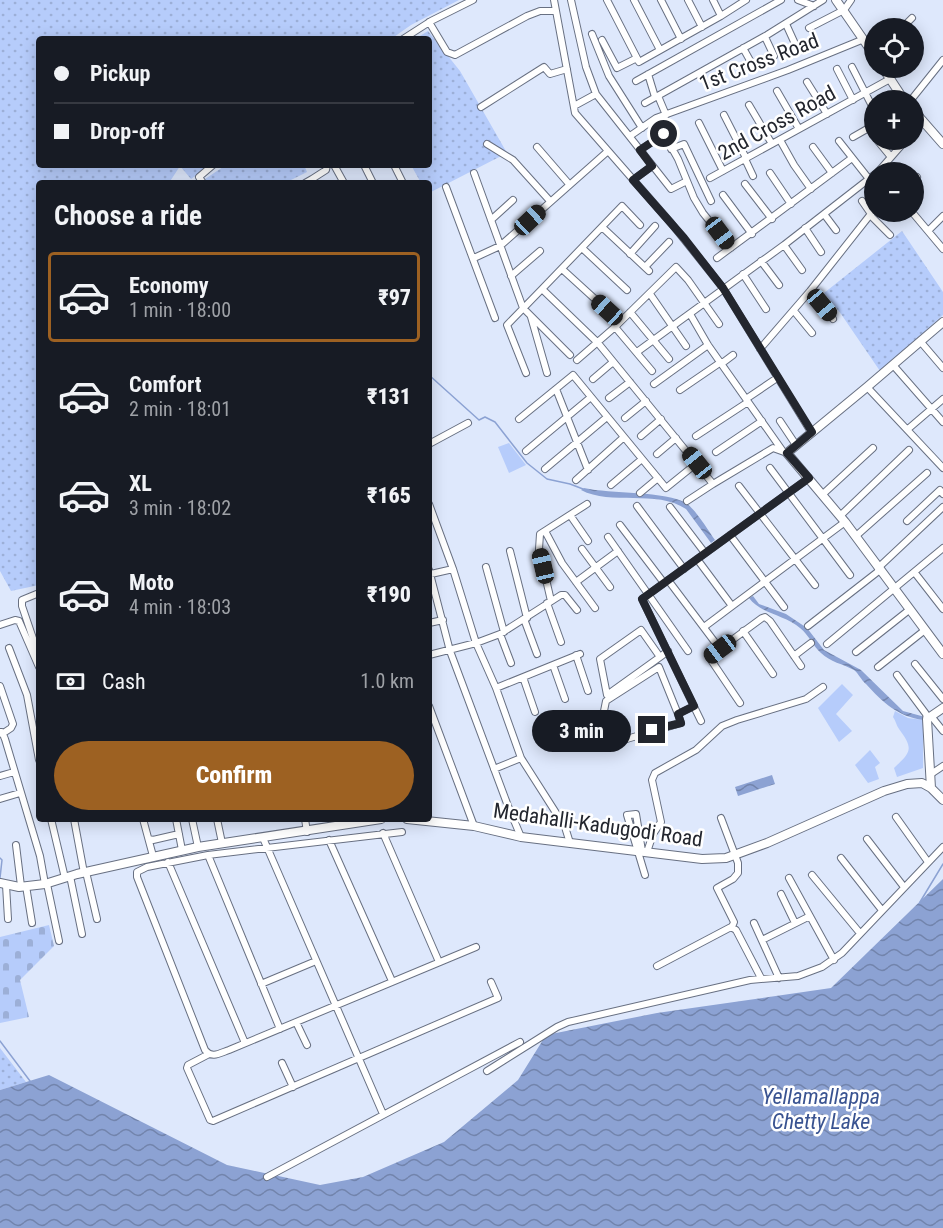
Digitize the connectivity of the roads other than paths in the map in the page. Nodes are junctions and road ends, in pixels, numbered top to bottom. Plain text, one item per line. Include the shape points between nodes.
1 (473, 0) edge
2 (554, 0) edge
3 (571, 0) edge
4 (607, 0) edge
5 (634, 0) edge
6 (661, 0) edge
7 (688, 0) edge
8 (713, 0) edge
9 (746, 0) edge
10 (781, 0) edge
11 (798, 0) edge
12 (823, 0) edge
13 (836, 0) edge
14 (851, 0) edge
15 (814, 6) junction
16 (844, 10) junction
17 (555, 11) junction
18 (721, 16) junction
19 (429, 22) junction
20 (786, 24) junction
21 (702, 27) junction
22 (809, 28) dead end
23 (592, 34) dead end
24 (408, 36) edge
25 (765, 37) junction
26 (681, 39) junction
27 (864, 39) joint
28 (602, 40) dead end
29 (796, 46) dead end
30 (743, 48) junction
31 (660, 50) junction
32 (774, 56) dead end
33 (638, 58) junction
34 (943, 60) edge
35 (752, 64) dead end
36 (852, 67) dead end
37 (567, 69) junction
38 (837, 69) dead end
39 (648, 74) junction
40 (890, 79) joint
41 (636, 81) dead end
42 (807, 82) dead end
43 (864, 90) edge
44 (871, 90) edge
45 (897, 90) edge
46 (919, 90) edge
47 (777, 91) dead end
48 (596, 94) junction
49 (864, 94) edge
50 (657, 96) junction
51 (853, 100) junction
52 (645, 103) dead end
53 (749, 105) dead end
54 (574, 106) junction
55 (481, 107) dead end
56 (827, 114) junction
57 (666, 115) junction
58 (724, 115) dead end
59 (924, 121) edge
60 (699, 123) dead end
61 (642, 128) junction
62 (799, 129) junction
63 (864, 131) edge
64 (630, 136) junction
65 (853, 137) dead end
66 (780, 140) junction
67 (839, 141) dead end
68 (487, 144) dead end
69 (772, 144) junction
70 (943, 144) edge
71 (537, 147) dead end
72 (813, 147) dead end
73 (640, 150) junction
74 (671, 150) junction
75 (885, 150) edge
76 (897, 150) edge
77 (608, 151) junction
78 (891, 157) junction
79 (852, 158) junction
80 (746, 159) junction
81 (887, 162) edge
82 (652, 166) junction
83 (864, 166) edge
84 (210, 168) edge
85 (326, 168) edge
86 (723, 171) junction
87 (474, 172) dead end
88 (770, 173) dead end
89 (832, 173) junction
90 (753, 176) dead end
91 (710, 178) dead end
92 (200, 180) edge
93 (314, 180) edge
94 (633, 180) junction
95 (687, 181) junction
96 (864, 183) edge
97 (569, 184) junction
98 (745, 184) dead end
99 (446, 187) dead end
100 (811, 189) junction
101 (723, 195) dead end
102 (513, 200) dead end
103 (550, 201) junction
104 (711, 201) dead end
105 (862, 201) dead end
106 (791, 204) junction
107 (864, 204) edge
108 (824, 214) junction
109 (943, 216) edge
110 (772, 219) junction
111 (491, 220) junction
112 (920, 222) edge
113 (640, 225) dead end
114 (655, 226) dead end
115 (602, 228) junction
116 (805, 228) junction
117 (836, 230) dead end
118 (928, 231) junction
119 (752, 234) junction
120 (890, 235) dead end
121 (669, 242) dead end
122 (784, 245) junction
123 (500, 246) junction
124 (582, 248) junction
125 (731, 248) junction
126 (943, 249) edge
127 (540, 251) dead end
128 (821, 252) dead end
129 (630, 254) junction
130 (474, 258) junction
131 (717, 258) dead end
132 (762, 261) junction
133 (562, 269) junction
134 (801, 270) dead end
135 (743, 274) junction
136 (511, 276) junction
137 (779, 285) dead end
138 (723, 288) junction
139 (542, 289) junction
140 (627, 290) dead end
141 (810, 291) junction
142 (650, 294) junction
143 (703, 303) junction
144 (523, 308) junction
145 (766, 309) dead end
146 (607, 310) dead end
147 (794, 310) junction
148 (630, 312) junction
149 (690, 314) junction
150 (531, 316) junction
151 (495, 318) dead end
152 (833, 318) dead end
153 (943, 322) edge
154 (718, 324) dead end
155 (672, 325) junction
156 (615, 327) junction
157 (812, 333) dead end
158 (654, 340) junction
159 (920, 341) junction
160 (598, 343) junction
161 (708, 345) junction
162 (686, 346) dead end
163 (760, 349) junction
164 (637, 352) junction
165 (570, 355) dead end
166 (733, 355) dead end
167 (669, 359) dead end
168 (577, 360) dead end
169 (614, 362) junction
170 (721, 363) junction
171 (893, 365) junction
172 (943, 368) edge
173 (652, 371) dead end
174 (526, 373) dead end
175 (547, 374) dead end
176 (777, 378) junction
177 (593, 379) dead end
178 (630, 382) junction
179 (654, 384) dead end
180 (867, 387) junction
181 (556, 389) junction
182 (680, 390) dead end
183 (591, 397) junction
184 (609, 398) dead end
185 (943, 399) edge
186 (747, 400) junction
187 (646, 401) junction
188 (932, 409) junction
189 (567, 417) junction
190 (607, 417) junction
191 (625, 418) dead end
192 (519, 419) dead end
193 (661, 419) junction
194 (762, 421) junction
195 (780, 421) dead end
196 (943, 422) edge
197 (468, 423) dead end
198 (908, 429) junction
199 (812, 432) junction
200 (641, 436) dead end
201 (696, 436) dead end
202 (624, 437) junction
203 (676, 438) junction
204 (432, 442) edge
205 (576, 442) junction
206 (796, 445) junction
207 (873, 448) dead end
208 (909, 450) dead end
209 (525, 451) dead end
210 (784, 451) junction
211 (716, 452) dead end
212 (657, 454) dead end
213 (642, 459) junction
214 (697, 463) junction
215 (770, 468) dead end
216 (943, 468) edge
217 (545, 469) dead end
218 (588, 470) junction
219 (927, 473) dead end
220 (658, 478) junction
221 (809, 478) junction
222 (576, 480) dead end
223 (713, 484) junction
224 (611, 485) dead end
225 (739, 486) dead end
226 (640, 493) dead end
227 (788, 493) junction
228 (823, 494) junction
229 (943, 494) edge
230 (687, 501) dead end
231 (587, 504) dead end
232 (637, 506) dead end
233 (670, 507) dead end
234 (943, 507) edge
235 (432, 512) edge
236 (760, 513) junction
237 (570, 515) junction
238 (843, 519) junction
239 (907, 521) dead end
240 (620, 525) dead end
241 (545, 531) junction
242 (730, 535) junction
243 (856, 536) junction
244 (608, 537) dead end
245 (823, 539) junction
246 (588, 541) dead end
247 (943, 548) edge
248 (582, 549) dead end
249 (510, 551) dead end
250 (618, 551) junction
251 (705, 554) junction
252 (937, 554) junction
253 (697, 559) junction
254 (795, 559) junction
255 (943, 561) edge
256 (486, 567) dead end
257 (596, 567) junction
258 (453, 569) junction
259 (684, 569) junction
260 (879, 569) junction
261 (432, 572) edge
262 (915, 573) junction
263 (850, 575) dead end
264 (432, 579) edge
265 (666, 581) junction
266 (576, 582) junction
267 (765, 582) junction
268 (815, 585) dead end
269 (610, 586) dead end
270 (895, 590) junction
271 (36, 594) edge
272 (648, 594) junction
273 (549, 602) junction
274 (732, 606) junction
275 (784, 607) dead end
276 (595, 608) dead end
277 (943, 609) edge
278 (577, 610) dead end
279 (909, 610) junction
280 (526, 618) junction
281 (443, 620) junction
282 (432, 622) edge
283 (0, 625) edge
284 (808, 626) dead end
285 (704, 627) junction
286 (925, 630) junction
287 (743, 631) junction
288 (502, 633) junction
289 (561, 642) dead end
290 (476, 643) junction
291 (811, 643) dead end
292 (827, 644) dead end
293 (9, 648) dead end
294 (36, 648) edge
295 (720, 649) junction
296 (450, 651) junction
297 (668, 651) junction
298 (688, 651) dead end
299 (856, 652) dead end
300 (432, 654) edge
301 (537, 654) dead end
302 (943, 654) edge
303 (794, 656) junction
304 (660, 657) junction
305 (36, 660) edge
306 (511, 663) dead end
307 (915, 664) dead end
308 (553, 665) junction
309 (801, 666) dead end
310 (878, 667) dead end
311 (773, 674) dead end
312 (897, 675) dead end
313 (523, 677) junction
314 (0, 686) edge
315 (823, 687) dead end
316 (496, 688) junction
317 (588, 691) dead end
318 (565, 699) dead end
319 (943, 699) edge
320 (740, 703) dead end
321 (694, 706) junction
322 (943, 708) edge
323 (535, 712) dead end
324 (432, 714) edge
325 (678, 714) junction
326 (929, 718) junction
327 (701, 721) dead end
328 (943, 731) edge
329 (1, 733) edge
330 (36, 744) edge
331 (3, 748) edge
332 (521, 758) junction
333 (943, 766) edge
334 (494, 769) junction
335 (14, 772) junction
336 (931, 774) junction
337 (0, 776) edge
338 (932, 788) junction
339 (20, 793) junction
340 (0, 799) edge
341 (943, 800) edge
342 (896, 817) dead end
343 (721, 818) dead end
344 (432, 821) edge
345 (52, 822) edge
346 (75, 822) edge
347 (144, 822) edge
348 (177, 822) edge
349 (193, 822) edge
350 (218, 822) edge
351 (305, 822) edge
352 (344, 822) edge
353 (474, 825) junction
354 (307, 832) junction
355 (402, 832) dead end
356 (383, 833) junction
357 (179, 834) junction
358 (521, 837) junction
359 (263, 838) junction
360 (149, 839) junction
361 (867, 839) dead end
362 (329, 840) junction
363 (222, 843) junction
364 (570, 843) junction
365 (16, 845) dead end
366 (198, 847) junction
367 (943, 847) edge
368 (267, 848) junction
369 (182, 850) junction
370 (642, 851) junction
371 (208, 855) junction
372 (735, 855) junction
373 (153, 856) junction
374 (841, 858) dead end
375 (168, 862) junction
376 (928, 862) junction
377 (85, 873) junction
378 (645, 875) dead end
379 (812, 875) dead end
380 (68, 877) junction
381 (789, 878) dead end
382 (3, 884) edge
383 (46, 884) junction
384 (23, 886) junction
385 (904, 887) junction
386 (781, 894) dead end
387 (881, 909) junction
388 (810, 916) junction
389 (97, 919) dead end
390 (8, 920) dead end
391 (32, 923) dead end
392 (754, 923) dead end
393 (795, 923) junction
394 (732, 927) junction
395 (859, 932) junction
396 (82, 934) dead end
397 (762, 940) junction
398 (59, 941) dead end
399 (476, 947) dead end
400 (834, 960) junction
401 (316, 961) junction
402 (440, 962) junction
403 (657, 966) dead end
404 (761, 978) junction
405 (779, 978) junction
406 (392, 981) junction
407 (491, 982) dead end
408 (261, 984) junction
409 (336, 1005) junction
410 (296, 1022) junction
411 (280, 1029) junction
412 (520, 1042) dead end
413 (245, 1043) junction
414 (307, 1045) dead end
415 (209, 1054) junction
416 (359, 1058) junction
417 (282, 1063) dead end
418 (487, 1071) dead end
419 (293, 1087) junction
420 (383, 1114) junction
421 (267, 1177) dead end

1 - 19 street
2 - 17 street
3 - 48 street
4 - 33 street
5 - 31 street
6 - 26 street
7 - 21 street
8 - 18 street
9 - 18 street
10 - 39 street
11 - 15 street
12 - 15 street
13 - 16 street
14 - 16 street
15 - 20 street
16 - 22 street
16 - 27 street
17 - 19 street via 527,16 454,55 447,52
17 - 37 street
18 - 21 street
19 - 24 street
20 - 25 street
20 - 29 street
21 - 26 street
23 - 61 street via 609,76
25 - 30 street
25 - 32 street
26 - 31 street
27 - 57 street, 1st Cross Road
28 - 33 street via 617,68
30 - 35 street
30 - 50 street
31 - 33 street via 639,62
34 - 46 street
36 - 43 street
37 - 54 street
37 - 55 street via 550,74 544,68
38 - 51 street
39 - 41 street
39 - 50 street
40 - 44 street, 2nd Cross Road
40 - 45 street
42 - 56 street
47 - 62 street
48 - 54 street
48 - 64 street
49 - 51 street, 2nd Cross Road
50 - 52 street
50 - 57 street
51 - 56 street, 2nd Cross Road
53 - 69 street
54 - 77 street via 575,113
56 - 62 street, 2nd Cross Road
57 - 61 street, 1st Cross Road
58 - 80 street
59 - 70 street
60 - 86 street
61 - 64 street, 1st Cross Road
62 - 66 street, 2nd Cross Road
63 - 65 street
64 - 73 street
66 - 69 street, 2nd Cross Road
66 - 100 street
67 - 79 street
68 - 103 street via 513,160
69 - 80 street, 2nd Cross Road
71 - 97 street
72 - 89 street
73 - 74 street via 664,134
73 - 82 street
74 - 95 street
74 - 104 street via 684,144
75 - 78 street
76 - 78 street
77 - 94 street
77 - 97 street
78 - 81 street
79 - 83 street
79 - 89 street
80 - 86 street, 2nd Cross Road
80 - 90 street
82 - 94 street
82 - 95 street via 670,189
84 - 92 street
85 - 93 street
86 - 91 street, 2nd Cross Road
87 - 111 street
88 - 106 street
89 - 100 street
94 - 138 street
95 - 125 street via 703,213
96 - 108 street
97 - 103 street
98 - 110 street
99 - 130 street
100 - 106 street
101 - 119 street
102 - 111 street
103 - 123 street
105 - 107 street
106 - 110 street
108 - 116 street
108 - 117 street
109 - 118 street
110 - 119 street
111 - 123 street
112 - 118 street
113 - 115 street via 622,206
114 - 129 street
115 - 124 street
115 - 129 street
116 - 122 street
116 - 128 street
118 - 126 street
119 - 125 street
120 - 141 street via 870,215
121 - 129 street via 647,269
122 - 132 street
122 - 134 street
123 - 130 street
123 - 136 street
124 - 133 street
124 - 140 street
125 - 131 street
127 - 136 street
130 - 151 street
132 - 135 street
132 - 137 street
133 - 139 street
133 - 146 street
135 - 138 street
135 - 145 street
136 - 144 street
138 - 143 street
138 - 163 street
139 - 144 street
139 - 160 street
141 - 147 street
141 - 152 street
142 - 143 street via 676,267
142 - 148 street
142 - 155 street
143 - 149 street
143 - 154 street
144 - 150 street
144 - 174 street via 507,326
147 - 157 street
147 - 163 street
148 - 156 street
148 - 158 street
149 - 155 street
149 - 161 street
150 - 165 street
150 - 175 street
153 - 159 street
155 - 158 street
155 - 162 street
156 - 160 street
156 - 164 street
158 - 164 street
158 - 167 street
159 - 171 street
159 - 172 street
160 - 168 street
160 - 169 street
161 - 170 street
161 - 179 street
163 - 176 street
164 - 173 street
166 - 170 street
169 - 177 street
169 - 178 street
170 - 182 street
170 - 186 street
171 - 180 street
171 - 188 street
176 - 186 street
176 - 199 street
178 - 184 street
178 - 187 street
180 - 198 street
180 - 199 street
181 - 183 street via 573,375
181 - 189 street
181 - 192 street
183 - 189 street
183 - 190 street
185 - 188 street
186 - 194 street
186 - 201 street
187 - 191 street
187 - 193 street
188 - 196 street
188 - 198 street
189 - 205 street
189 - 209 street
190 - 202 street
190 - 205 street
193 - 200 street
193 - 203 street
194 - 210 street
194 - 211 street
195 - 206 street
197 - 204 street
198 - 216 street
199 - 206 street
202 - 213 street
202 - 218 street
203 - 212 street
203 - 214 street
205 - 217 street
205 - 218 street
206 - 210 street
207 - 228 street
208 - 238 street
210 - 221 street
210 - 223 street via 773,448
213 - 220 street
213 - 224 street
214 - 220 street via 666,488
214 - 223 street
215 - 227 street
218 - 222 street
219 - 243 street
220 - 226 street
221 - 227 street
221 - 228 street
223 - 230 street
225 - 236 street
227 - 236 street
227 - 245 street
228 - 238 street
229 - 239 street via 940,490
231 - 237 street
232 - 259 street
233 - 251 street
234 - 260 street
235 - 258 street
236 - 242 street
236 - 254 street
237 - 241 street
237 - 246 street
238 - 243 street
238 - 245 street
240 - 265 street
241 - 266 street
241 - 273 street via 540,534 539,549
242 - 251 street
242 - 267 street
243 - 260 street
244 - 250 street
245 - 254 street
245 - 263 street
247 - 252 street
248 - 257 street
249 - 280 street
250 - 257 street
250 - 272 street
251 - 253 street
252 - 255 street
252 - 262 street
253 - 259 street
253 - 274 street
254 - 267 street
254 - 268 street
256 - 288 street
257 - 266 street
257 - 269 street
258 - 261 street
258 - 290 street
259 - 265 street
260 - 270 street
260 - 284 street
262 - 270 street
262 - 277 street
264 - 281 street
265 - 272 street
265 - 285 street
266 - 276 street
267 - 274 street
267 - 275 street
270 - 279 street
270 - 292 street
271 - 294 street via 22,600
272 - 297 street via 642,599
272 - 298 street
273 - 278 street via 565,595
273 - 280 street
273 - 289 street
274 - 285 street
279 - 286 street
279 - 299 street
280 - 288 street
280 - 301 street
281 - 282 street
281 - 296 street
283 - 305 street via 19,621
285 - 295 street
286 - 302 street
286 - 310 street
287 - 295 street
287 - 303 street via 765,617
287 - 311 street
288 - 290 street
288 - 306 street
290 - 296 street
290 - 316 street
291 - 303 street
293 - 330 street via 27,695
295 - 320 street via 709,657
296 - 300 street
296 - 334 street
297 - 304 street
297 - 321 street
303 - 309 street
304 - 304 street via 641,630 600,658 607,695
307 - 319 street
308 - 313 street
308 - 317 street via 578,654
308 - 318 street
312 - 326 street
313 - 316 street
313 - 323 street
314 - 329 street via 13,724
315 - 370 street via 806,699 722,726 696,750 655,772 652,780 661,822
316 - 332 street
321 - 325 street
321 - 327 street
322 - 326 street
324 - 353 street
325 - 325 street via 681,723 603,746 599,736 606,701 659,667
326 - 328 street
326 - 336 street
329 - 331 street
331 - 335 street
332 - 334 street
332 - 364 street via 565,827
333 - 336 street
334 - 358 street
335 - 337 street
335 - 339 street
336 - 338 street
338 - 341 street
338 - 372 street, Medahalli-Kadugodi Road via 922,783 884,791
339 - 340 street
339 - 383 street
342 - 376 street
343 - 372 street
344 - 353 street, Medahalli-Kadugodi Road
345 - 380 street
346 - 377 street
347 - 360 street
348 - 357 street
349 - 366 street
350 - 363 street
351 - 354 street
352 - 354 street
353 - 358 street, Medahalli-Kadugodi Road
354 - 359 street
355 - 356 street
356 - 362 street
356 - 402 street
357 - 360 street
357 - 369 street
358 - 364 street, Medahalli-Kadugodi Road
359 - 363 street
359 - 368 street
360 - 373 street
361 - 385 street
362 - 368 street
362 - 406 street
363 - 366 street
364 - 370 street, Medahalli-Kadugodi Road
365 - 384 street
366 - 369 street
367 - 376 street
368 - 371 street
368 - 401 street
369 - 373 street
370 - 370 street via 627,815 636,814
370 - 372 street, Medahalli-Kadugodi Road via 702,859
370 - 378 street
371 - 375 street
371 - 408 street
372 - 394 street via 738,873 717,888 734,922
373 - 377 street
374 - 387 street
375 - 413 street
375 - 415 street via 141,869 137,877
376 - 385 street
377 - 380 street
377 - 389 street
379 - 395 street
380 - 383 street
380 - 396 street
381 - 388 street
382 - 384 street
382 - 390 street
383 - 384 street
383 - 398 street
384 - 391 street
385 - 387 street
386 - 393 street
387 - 395 street
388 - 393 street
388 - 400 street
392 - 397 street
393 - 397 street
394 - 403 street
394 - 404 street
395 - 400 street
397 - 405 street
399 - 402 street
400 - 405 street via 798,976
401 - 408 street
401 - 409 street
402 - 406 street
404 - 405 street
404 - 418 street via 568,1022
406 - 409 street
407 - 416 street via 498,998
408 - 411 street
409 - 410 street
409 - 416 street
410 - 411 street
410 - 414 street
411 - 413 street
412 - 420 street
413 - 415 street via 213,1056
415 - 419 street via 187,1068 212,1121
416 - 419 street
416 - 420 street
417 - 419 street
420 - 421 street

